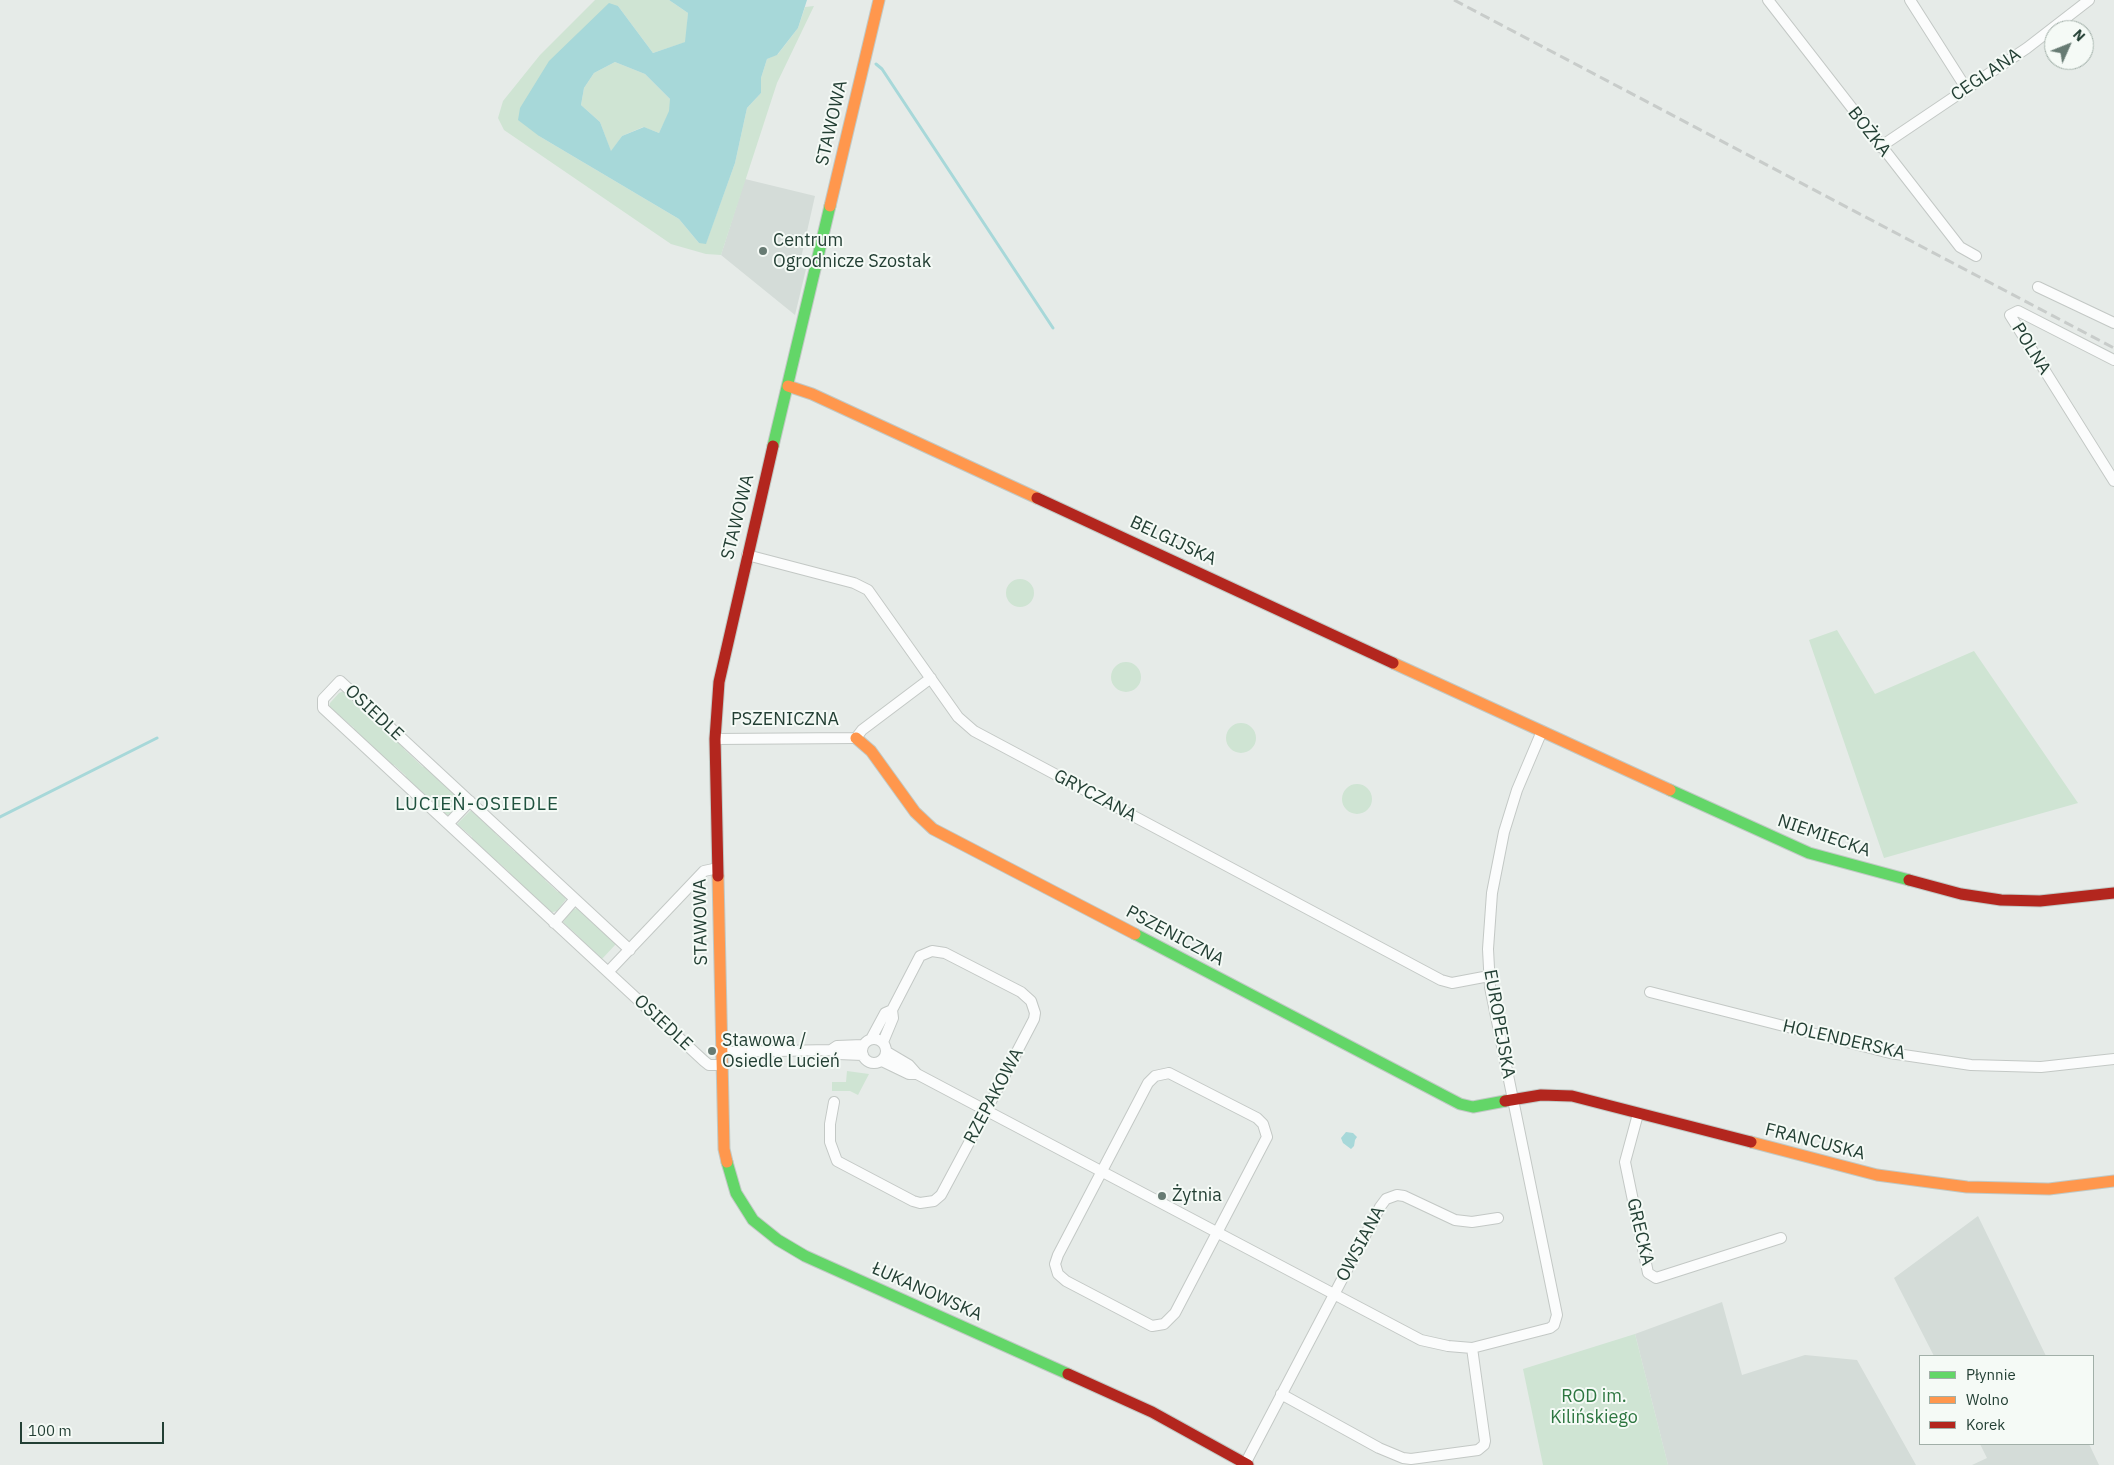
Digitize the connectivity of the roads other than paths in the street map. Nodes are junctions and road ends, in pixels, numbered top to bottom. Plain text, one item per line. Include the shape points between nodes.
1 (879, 0) edge
2 (1768, 0) edge
3 (1910, 0) edge
4 (2089, 0) edge
5 (1966, 88) junction
6 (1880, 147) junction
7 (1976, 256) dead end
8 (2038, 287) dead end
9 (2114, 323) edge
10 (2114, 360) edge
11 (788, 386) junction
12 (2114, 481) edge
13 (747, 556) junction
14 (931, 678) junction
15 (1542, 731) junction
16 (856, 738) junction
17 (715, 739) junction
18 (470, 801) junction
19 (448, 824) junction
20 (718, 868) junction
21 (2114, 893) edge
22 (575, 899) junction
23 (554, 922) junction
24 (630, 950) junction
25 (608, 972) junction
26 (1488, 976) junction
27 (1650, 992) dead end
28 (892, 1010) junction
29 (866, 1046) junction
30 (884, 1051) junction
31 (721, 1052) junction
32 (2114, 1059) edge
33 (721, 1065) junction
34 (1512, 1099) junction
35 (834, 1102) dead end
36 (986, 1111) junction
37 (1638, 1114) junction
38 (1102, 1172) junction
39 (2114, 1181) edge
40 (1498, 1218) dead end
41 (1217, 1233) junction
42 (1781, 1238) dead end
43 (1334, 1294) junction
44 (1472, 1348) junction
45 (1282, 1394) junction
46 (1246, 1464) edge

1 - 11 street, STAWOWA
2 - 6 street, BOŻKA
3 - 5 street
4 - 5 street, CEGLANA via 2027,48
5 - 6 street, CEGLANA
6 - 7 street, BOŻKA via 1960,247
8 - 9 street
10 - 12 street, POLNA via 2018,311 2010,315
11 - 13 street, STAWOWA
11 - 15 street, BELGIJSKA via 812,394
13 - 14 street, GRYCZANA via 864,588
13 - 17 street, STAWOWA via 723,660
14 - 16 street, PSZENICZNA
14 - 26 street, GRYCZANA via 966,725 991,741 1441,980 1452,983
15 - 21 street, NIEMIECKA via 1808,853 1961,894 2001,900 2040,901
15 - 26 street, EUROPEJSKA via 1517,790 1504,832 1489,917
16 - 17 street, PSZENICZNA
16 - 34 street, PSZENICZNA via 871,751 915,812 933,829 1450,1100 1473,1107
17 - 20 street, STAWOWA
18 - 19 street
18 - 19 street, OSIEDLE via 340,681 323,699 324,708
18 - 22 street, OSIEDLE
19 - 23 street, OSIEDLE
20 - 24 street via 704,871
20 - 31 street, STAWOWA
22 - 23 street
22 - 24 street, OSIEDLE
23 - 25 street, OSIEDLE
24 - 25 street
25 - 33 street, OSIEDLE via 704,1061 709,1065
26 - 34 street, EUROPEJSKA
27 - 32 street, HOLENDERSKA via 1890,1053 1971,1065 2041,1067
28 - 29 street, RZEPAKOWA via 885,1013
28 - 30 street, RZEPAKOWA via 893,1018
28 - 36 street, RZEPAKOWA via 920,956 932,951 945,953 1026,996 1034,1007 1034,1019
29 - 30 street via 877,1039
29 - 30 street via 871,1063
29 - 31 street via 837,1046 831,1050
30 - 36 street via 908,1074 917,1074
31 - 33 street, ŁUKANOWSKA
33 - 46 street, ŁUKANOWSKA via 724,1149 728,1170 741,1202 762,1230 805,1256 1152,1412
34 - 37 street, FRANCUSKA via 1562,1095
34 - 44 street, EUROPEJSKA via 1557,1320 1550,1328
35 - 36 street, RZEPAKOWA via 830,1142 837,1161 920,1203 934,1202 941,1195
36 - 38 street
37 - 39 street, FRANCUSKA via 1877,1175 1967,1187 2049,1188
37 - 42 street, GRECKA via 1625,1162 1648,1273 1656,1278
38 - 41 street
38 - 41 street via 1058,1255 1056,1270 1066,1281 1146,1324 1161,1325 1173,1317
38 - 41 street via 1152,1079 1160,1074 1169,1073 1183,1079 1257,1118 1266,1132 1265,1142
40 - 43 street, OWSIANA via 1472,1222 1456,1220 1404,1196 1386,1198
41 - 43 street
43 - 44 street via 1421,1340
43 - 45 street, OWSIANA
44 - 45 street via 1485,1441 1482,1448 1474,1451 1403,1458
45 - 46 street, OWSIANA

